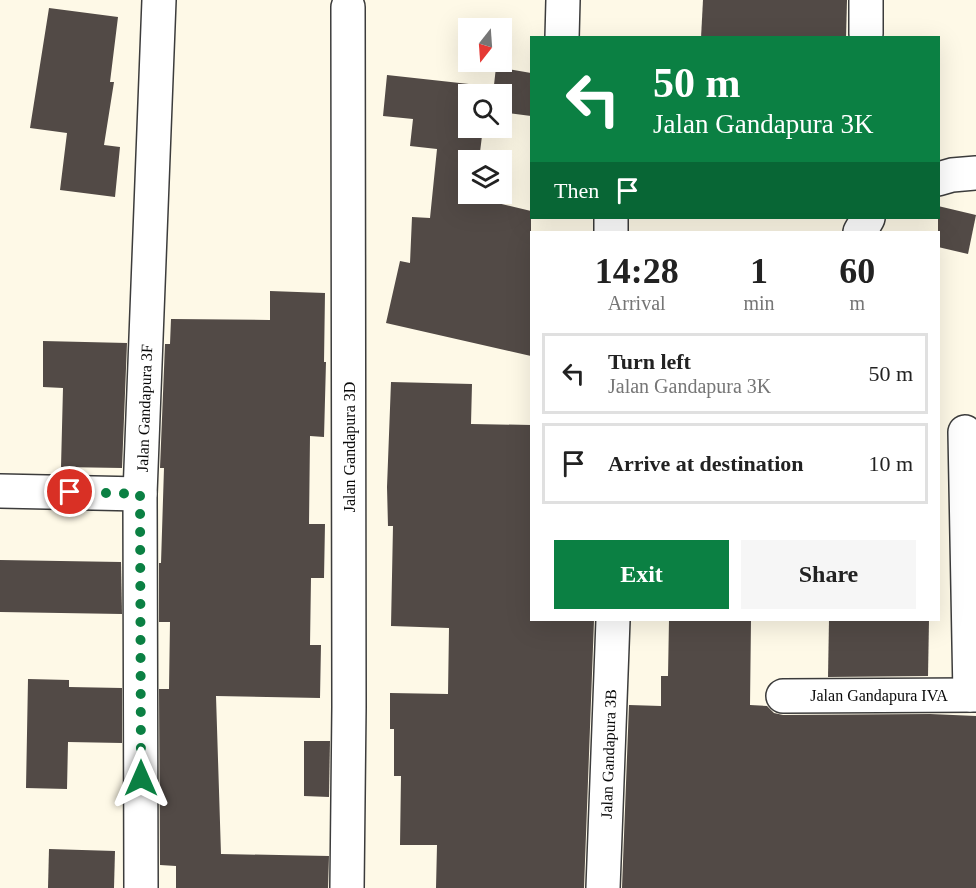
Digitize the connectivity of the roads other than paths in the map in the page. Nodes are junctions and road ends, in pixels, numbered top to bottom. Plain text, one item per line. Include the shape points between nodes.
1 (159, 0) edge
2 (563, 0) edge
3 (866, 0) edge
4 (348, 6) dead end
5 (866, 34) dead end
6 (562, 36) edge
7 (976, 173) edge
8 (940, 178) edge
9 (965, 432) dead end
10 (0, 491) edge
11 (140, 494) junction
12 (613, 621) edge
13 (973, 695) edge
14 (783, 696) dead end
15 (141, 888) edge
16 (347, 888) edge
17 (603, 888) edge

1 - 11 street, Jalan Gandapura 3F
2 - 6 street
3 - 5 street
4 - 16 street, Jalan Gandapura 3D
7 - 8 street
9 - 13 street
10 - 11 street
11 - 15 street, Jalan Gandapura 3F
12 - 17 street, Jalan Gandapura 3B
13 - 14 street, Jalan Gandapura IVA

